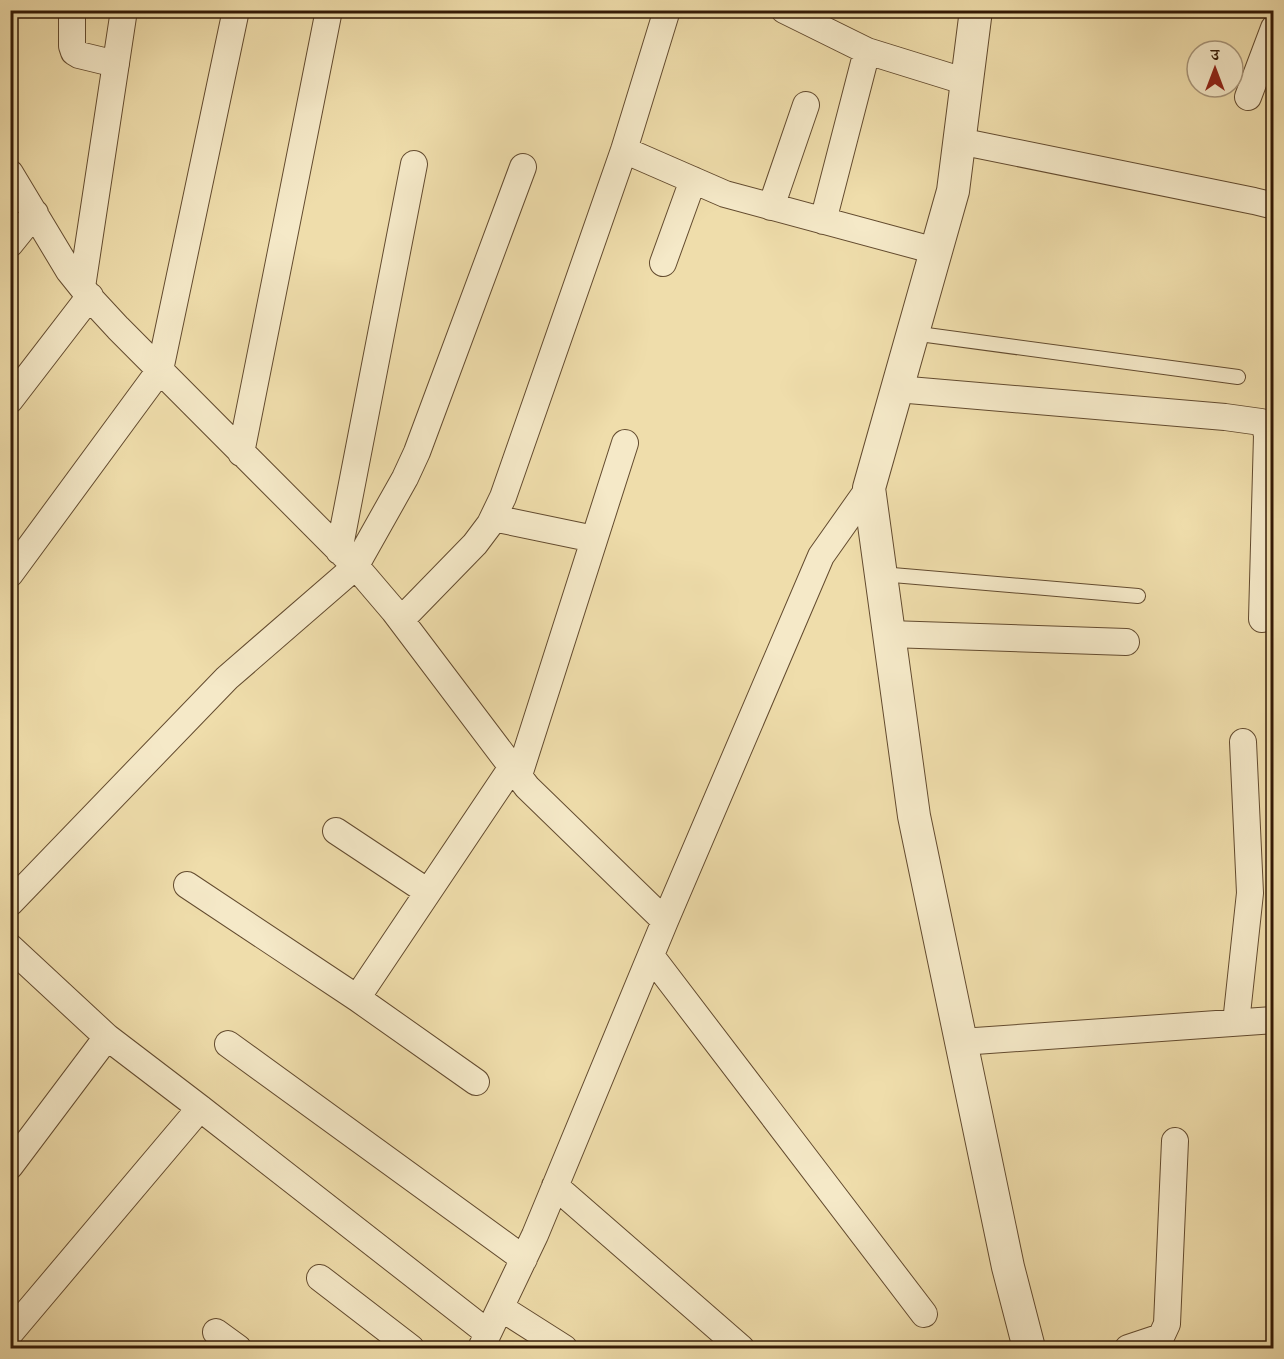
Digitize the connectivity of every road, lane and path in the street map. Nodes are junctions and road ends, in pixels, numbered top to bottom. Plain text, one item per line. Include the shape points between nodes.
1 (72, 10) edge
2 (124, 10) edge
3 (236, 10) edge
4 (329, 10) edge
5 (667, 10) edge
6 (784, 10) edge
7 (976, 10) edge
8 (1274, 28) edge
9 (867, 51) junction
10 (116, 64) junction
11 (967, 82) junction
12 (1248, 98) dead end
13 (806, 105) dead end
14 (959, 141) junction
15 (624, 150) junction
16 (414, 164) dead end
17 (523, 167) dead end
18 (10, 173) edge
19 (693, 180) junction
20 (1274, 206) edge
21 (771, 207) junction
22 (35, 213) junction
23 (824, 221) junction
24 (10, 244) edge
25 (936, 251) junction
26 (663, 263) dead end
27 (86, 291) junction
28 (912, 333) junction
29 (160, 370) junction
30 (1238, 377) dead end
31 (897, 389) junction
32 (10, 400) edge
33 (625, 443) dead end
34 (241, 453) junction
35 (869, 488) junction
36 (493, 518) junction
37 (594, 539) junction
38 (347, 559) junction
39 (10, 574) edge
40 (881, 574) junction
41 (1138, 596) dead end
42 (1262, 619) dead end
43 (401, 620) junction
44 (889, 634) junction
45 (1126, 642) dead end
46 (1243, 742) dead end
47 (516, 771) junction
48 (336, 831) dead end
49 (187, 885) dead end
50 (428, 892) junction
51 (10, 903) edge
52 (665, 921) junction
53 (10, 947) edge
54 (651, 956) junction
55 (357, 998) junction
56 (1274, 1020) edge
57 (1236, 1023) junction
58 (106, 1037) junction
59 (961, 1041) junction
60 (228, 1044) dead end
61 (476, 1082) dead end
62 (200, 1108) junction
63 (1175, 1141) dead end
64 (10, 1166) edge
65 (555, 1186) junction
66 (524, 1259) junction
67 (320, 1278) dead end
68 (501, 1308) junction
69 (924, 1314) dead end
70 (216, 1332) dead end
71 (10, 1333) edge
72 (484, 1341) edge
73 (238, 1348) edge
74 (411, 1348) edge
75 (564, 1348) edge
76 (741, 1348) edge
77 (1029, 1348) edge
78 (1128, 1348) edge

1 - 10 street via 74,52
2 - 10 street
3 - 29 street
4 - 34 street
5 - 15 street
6 - 9 street
7 - 11 street
8 - 12 street
9 - 11 street
9 - 23 street
10 - 27 street
11 - 14 street
13 - 21 street
14 - 20 street
14 - 25 street via 953,191
15 - 19 street
15 - 36 street
16 - 38 street
17 - 38 street via 417,452 405,478
18 - 22 street
19 - 21 street
19 - 26 street
21 - 23 street
22 - 24 street
22 - 27 street via 69,271
23 - 25 street
25 - 28 street
27 - 29 street
27 - 32 street
28 - 30 lane
28 - 31 street
29 - 34 street
29 - 39 street
31 - 35 street
31 - 42 street via 1261,422 1267,435
33 - 37 street
34 - 38 street
35 - 40 street
35 - 52 street via 821,556
36 - 37 street
36 - 43 street via 475,544
37 - 47 street
38 - 43 street
38 - 51 street
40 - 41 lane
40 - 44 street
43 - 47 street
44 - 45 street
44 - 59 street via 914,816
46 - 57 street via 1250,893
47 - 50 street
47 - 52 street via 537,798
48 - 50 street
49 - 55 street
50 - 55 street
52 - 54 street
53 - 58 street
54 - 65 street
54 - 69 street
55 - 61 street
56 - 57 street
57 - 59 street
58 - 62 street
58 - 64 street
59 - 77 street
60 - 66 street
62 - 71 street
62 - 72 street
63 - 78 street via 1167,1324 1161,1338
65 - 66 street
65 - 76 street
66 - 68 street
67 - 74 street
68 - 72 street
68 - 75 street
70 - 73 street

